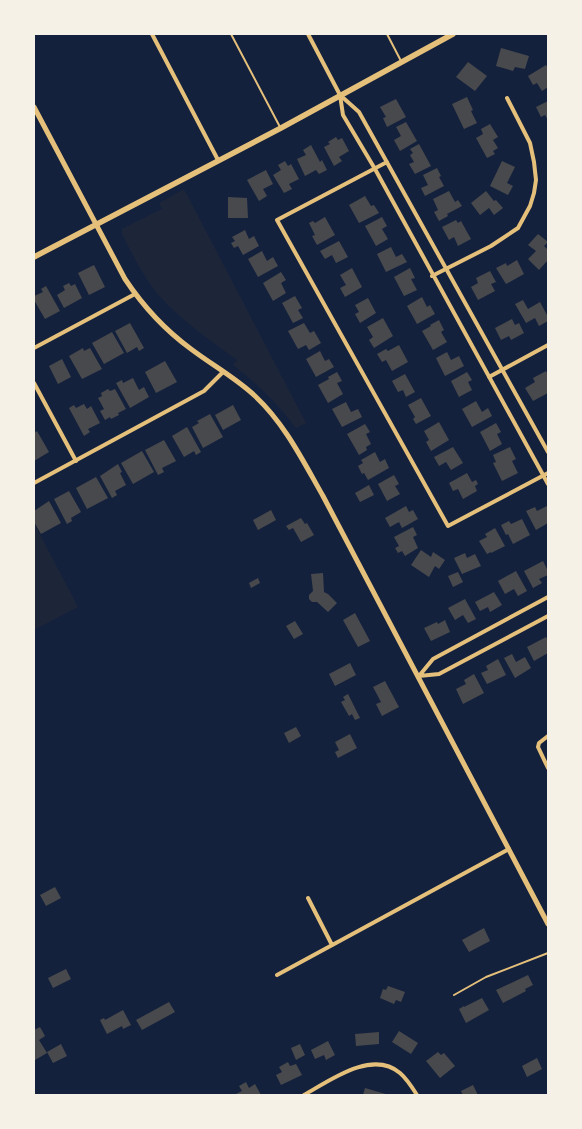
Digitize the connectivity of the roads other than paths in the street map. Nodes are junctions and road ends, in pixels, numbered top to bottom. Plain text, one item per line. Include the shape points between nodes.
1 (152, 34) edge
2 (231, 34) edge
3 (308, 34) edge
4 (387, 34) edge
5 (453, 34) edge
6 (402, 62) junction
7 (340, 94) junction
8 (507, 98) dead end
9 (34, 107) edge
10 (281, 128) junction
11 (218, 160) junction
12 (387, 162) junction
13 (375, 169) junction
14 (96, 224) junction
15 (34, 257) edge
16 (446, 269) junction
17 (432, 276) junction
18 (135, 294) junction
19 (548, 345) edge
20 (34, 348) edge
21 (502, 370) junction
22 (223, 372) junction
23 (489, 377) junction
24 (34, 383) edge
25 (548, 452) edge
26 (76, 461) junction
27 (548, 473) edge
28 (543, 476) junction
29 (34, 483) edge
30 (548, 484) edge
31 (548, 597) edge
32 (548, 616) edge
33 (419, 676) junction
34 (548, 736) edge
35 (548, 768) edge
36 (509, 849) junction
37 (308, 898) dead end
38 (548, 924) edge
39 (332, 944) junction
40 (548, 953) edge
41 (277, 975) dead end
42 (454, 995) dead end
43 (304, 1095) edge
44 (417, 1095) edge

1 - 11 street
2 - 10 lane
3 - 7 street
4 - 6 lane
5 - 6 main road
6 - 7 main road
7 - 10 main road
7 - 12 street via 359,112
7 - 13 street via 343,115
8 - 16 street via 530,143 536,180 530,206 518,228 491,246
9 - 14 street
10 - 11 main road
11 - 14 main road
12 - 13 street
12 - 16 street
13 - 17 street
13 - 28 street via 277,220 448,526
14 - 15 main road
14 - 18 street
16 - 17 street
16 - 21 street
17 - 23 street
18 - 20 street
18 - 22 street via 152,315 180,341
19 - 21 street
21 - 23 street
21 - 25 street
22 - 26 street via 204,391
22 - 33 street via 254,396 285,431 323,496
23 - 28 street
24 - 26 street
26 - 29 street
27 - 28 street
28 - 30 street
31 - 33 street via 433,659
32 - 33 street via 439,674
33 - 36 street
34 - 35 street via 538,747
36 - 38 street
36 - 39 street
37 - 39 street
39 - 41 street
40 - 42 lane via 486,977
43 - 44 street via 358,1066 381,1065 399,1072

